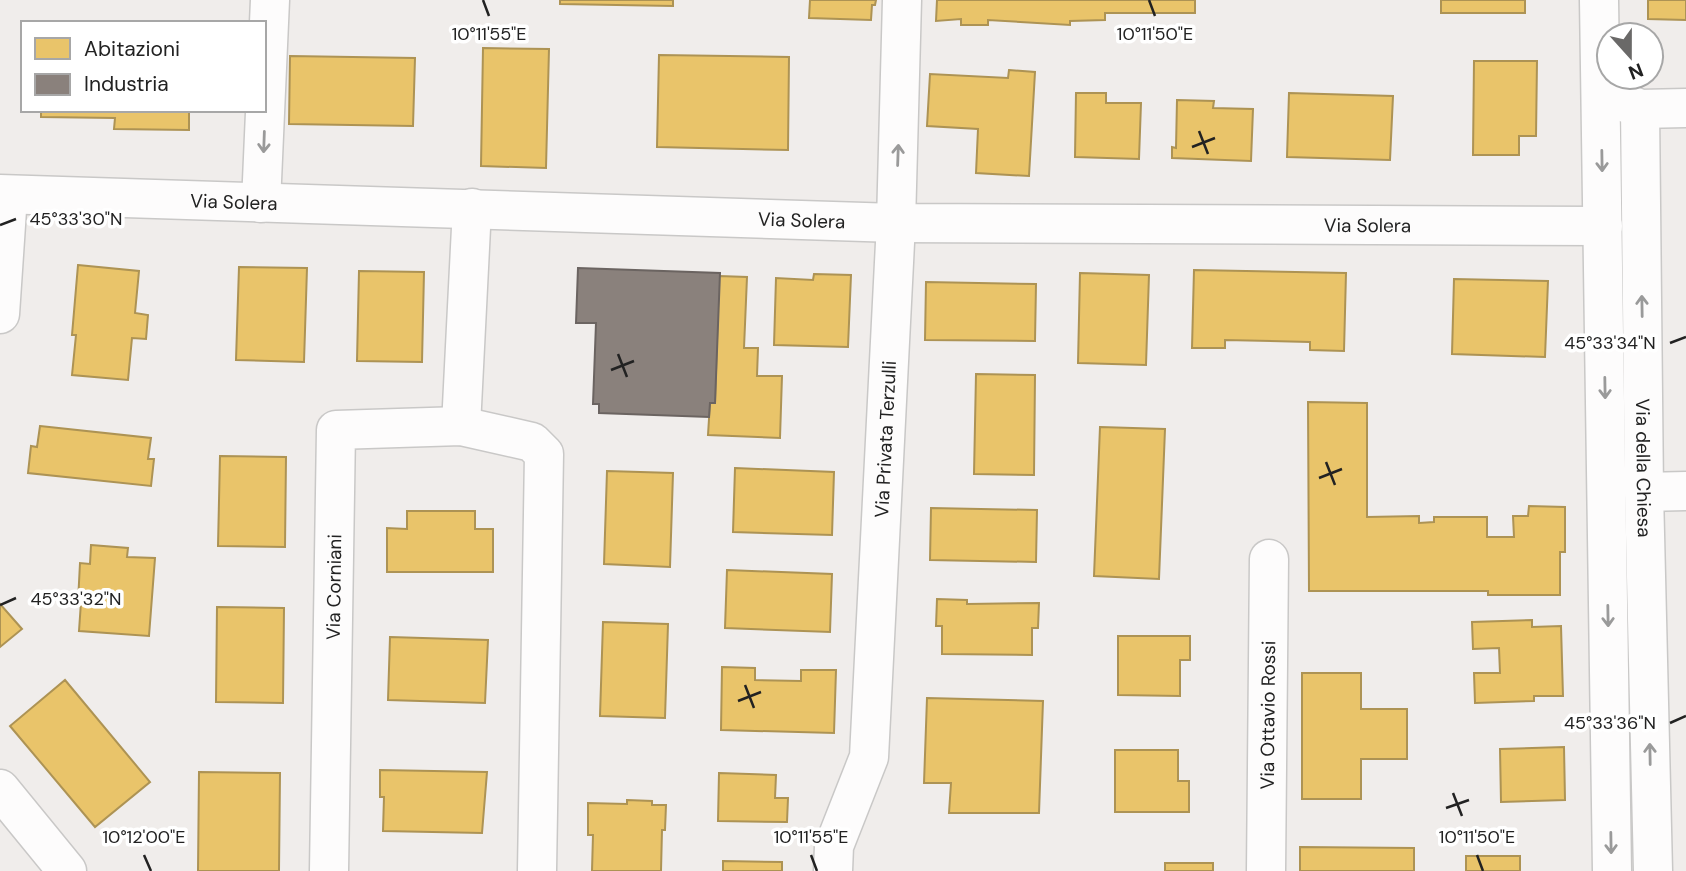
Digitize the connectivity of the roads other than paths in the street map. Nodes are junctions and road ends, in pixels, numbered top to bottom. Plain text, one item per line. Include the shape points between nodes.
1 (270, 0) edge
2 (902, 0) edge
3 (1600, 0) edge
4 (266, 90) edge
5 (1600, 92) junction
6 (1686, 107) edge
7 (1640, 109) junction
8 (265, 112) edge
9 (4, 195) edge
10 (261, 203) junction
11 (472, 208) junction
12 (896, 223) junction
13 (1603, 226) junction
14 (0, 314) edge
15 (461, 426) junction
16 (1686, 491) edge
17 (1644, 492) junction
18 (1269, 559) dead end
19 (4, 799) edge
20 (67, 871) edge
21 (329, 871) edge
22 (537, 871) edge
23 (833, 871) edge
24 (1266, 871) edge
25 (1612, 871) edge
26 (1653, 871) edge

1 -> 4 street
12 -> 2 street, Via Privata Terzulli
3 - 5 street, Via della Chiesa
5 - 7 street
5 -> 13 street, Via della Chiesa
6 - 7 street
17 -> 7 street, Via della Chiesa
8 -> 10 street
9 - 10 street, Via Solera
9 - 14 street
10 - 11 street, Via Solera
11 - 12 street, Via Solera
11 - 15 street
12 - 13 street, Via Solera
12 - 23 street, Via Privata Terzulli via 869,757 834,846
13 -> 25 street, Via della Chiesa
15 - 21 street, Via Corniani via 336,430
15 - 22 street, Via Corniani via 532,442 544,454
16 - 17 street
26 -> 17 street, Via della Chiesa
18 - 24 street, Via Ottavio Rossi
19 - 20 street

